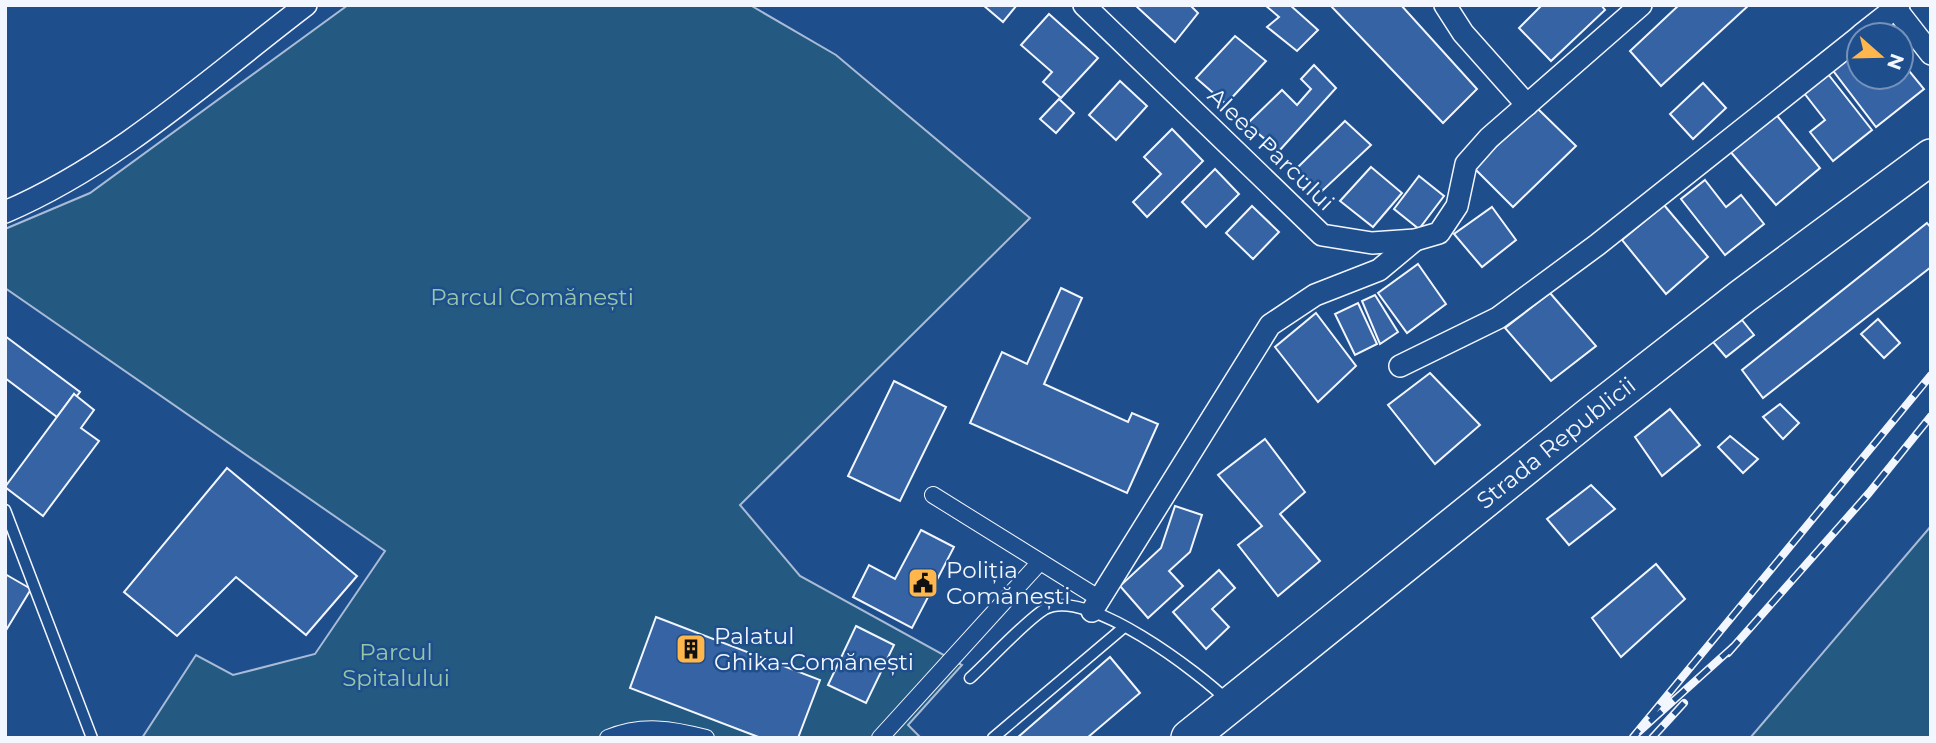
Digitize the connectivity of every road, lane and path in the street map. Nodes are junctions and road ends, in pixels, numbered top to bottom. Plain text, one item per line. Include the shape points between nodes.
1 (306, 5) edge
2 (1084, 5) edge
3 (1445, 5) edge
4 (1635, 7) edge
5 (1897, 7) edge
6 (1879, 21) edge
7 (1845, 48) edge
8 (1931, 54) edge
9 (1527, 105) junction
10 (1931, 157) edge
11 (5, 212) edge
12 (1416, 240) junction
13 (1400, 366) dead end
14 (933, 495) dead end
15 (5, 510) edge
16 (1040, 562) junction
17 (1096, 605) junction
18 (1123, 628) junction
19 (970, 678) dead end
20 (1231, 705) junction
21 (92, 738) edge
22 (608, 738) edge
23 (706, 738) edge
24 (880, 738) edge
25 (993, 738) edge
26 (1189, 738) edge

1 - 11 street via 95,166
2 - 12 street, Aleea Parcului via 1322,235 1372,243
3 - 9 street via 1463,33
4 - 9 street, Aleea Parcului
5 - 6 street
5 - 8 street
7 - 13 street via 1498,318
9 - 12 street, Aleea Parcului via 1466,164 1457,206 1439,233
10 - 20 main road, Strada Republicii via 1589,416
12 - 17 street via 1379,270 1315,295 1270,325
14 - 16 street
15 - 21 lane
16 - 17 street
16 - 24 street
17 - 18 lane
17 - 19 lane via 1046,609
18 - 20 lane via 1205,678
18 - 25 lane
20 - 26 main road, Strada Republicii
22 - 23 street via 625,731 668,728

